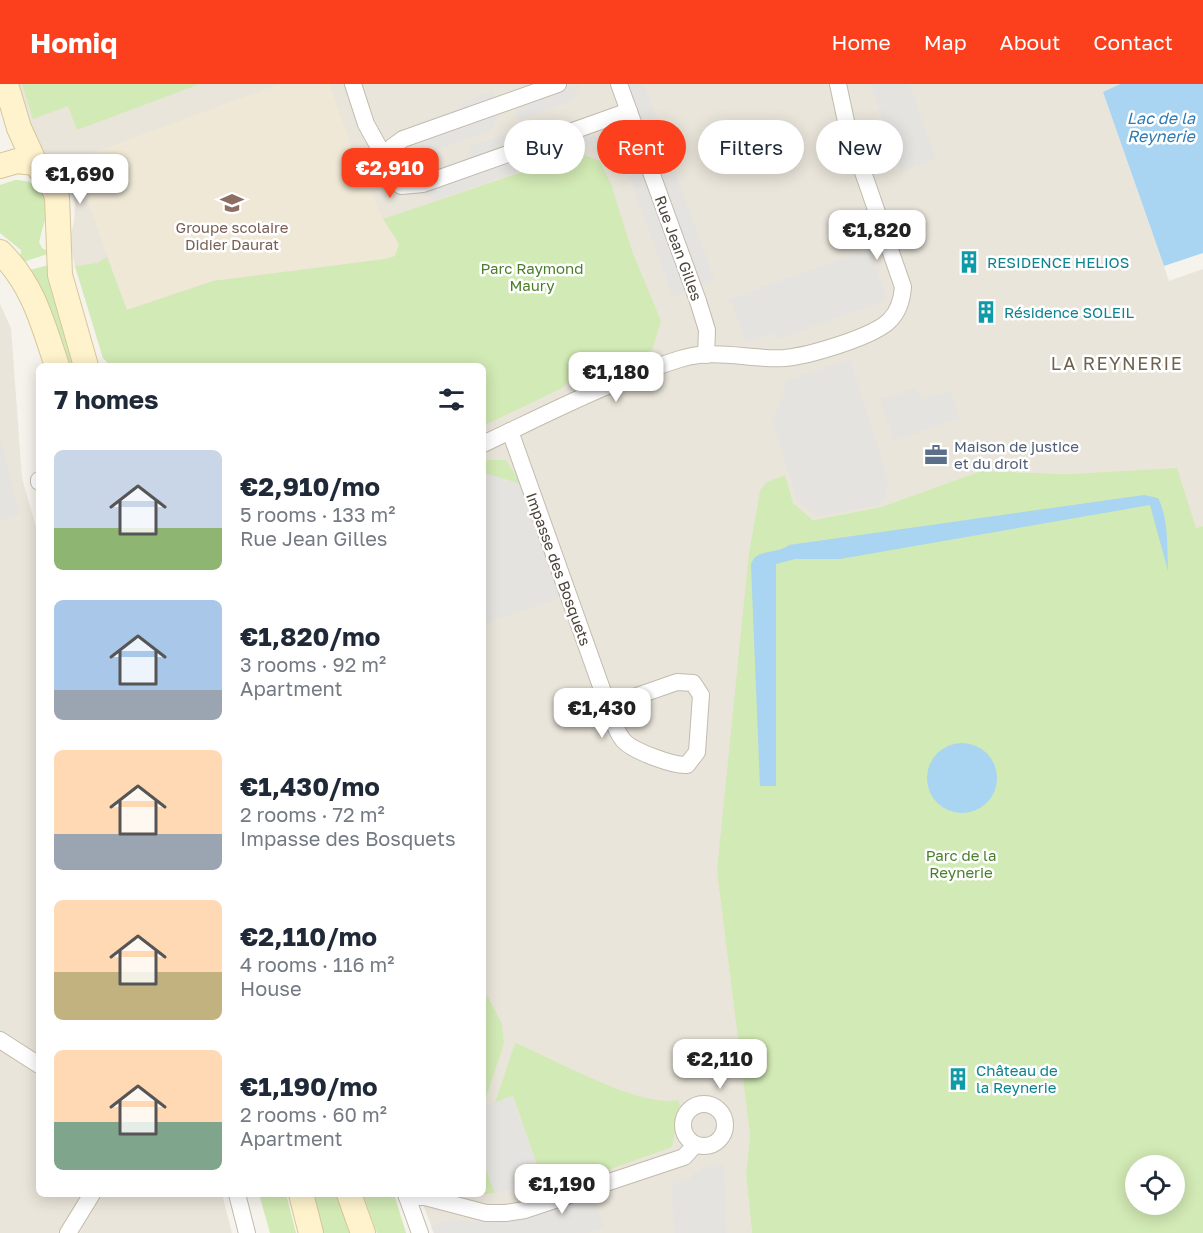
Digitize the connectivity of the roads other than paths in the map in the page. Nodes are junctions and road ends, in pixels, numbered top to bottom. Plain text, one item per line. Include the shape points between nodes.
1 (6, 84) edge
2 (353, 84) edge
3 (558, 84) edge
4 (619, 84) edge
5 (838, 84) edge
6 (629, 111) junction
7 (386, 160) junction
8 (34, 163) junction
9 (0, 166) edge
10 (1, 253) edge
11 (706, 355) junction
12 (56, 363) edge
13 (85, 363) edge
14 (510, 431) junction
15 (486, 443) edge
16 (608, 706) junction
17 (0, 1040) edge
18 (36, 1063) edge
19 (695, 1145) dead end
20 (90, 1197) edge
21 (238, 1197) edge
22 (302, 1197) edge
23 (350, 1197) edge
24 (406, 1197) edge
25 (425, 1197) edge
26 (68, 1233) edge
27 (247, 1233) edge
28 (311, 1233) edge
29 (363, 1233) edge
30 (420, 1233) edge

1 - 8 main road
2 - 7 street via 366,124
3 - 7 street via 403,140 392,147
4 - 6 street, Rue Jean Gilles
5 - 11 street via 847,126 899,273 902,298 890,321 870,333 807,355
6 - 7 street via 423,184 402,186
6 - 11 street, Rue Jean Gilles via 698,301 707,330
8 - 9 main road via 16,161
8 - 13 main road via 52,184 57,197 60,275
10 - 12 main road via 36,300
11 - 14 street via 661,366
14 - 15 street
14 - 16 street, Impasse des Bosquets
16 - 16 street, Impasse des Bosquets via 625,743 679,766 693,760 701,695 693,683 677,682
17 - 18 street
19 - 25 street via 684,1156 518,1211 486,1214
20 - 26 street
21 - 27 street
22 - 28 main road
23 - 29 main road
24 - 30 street

